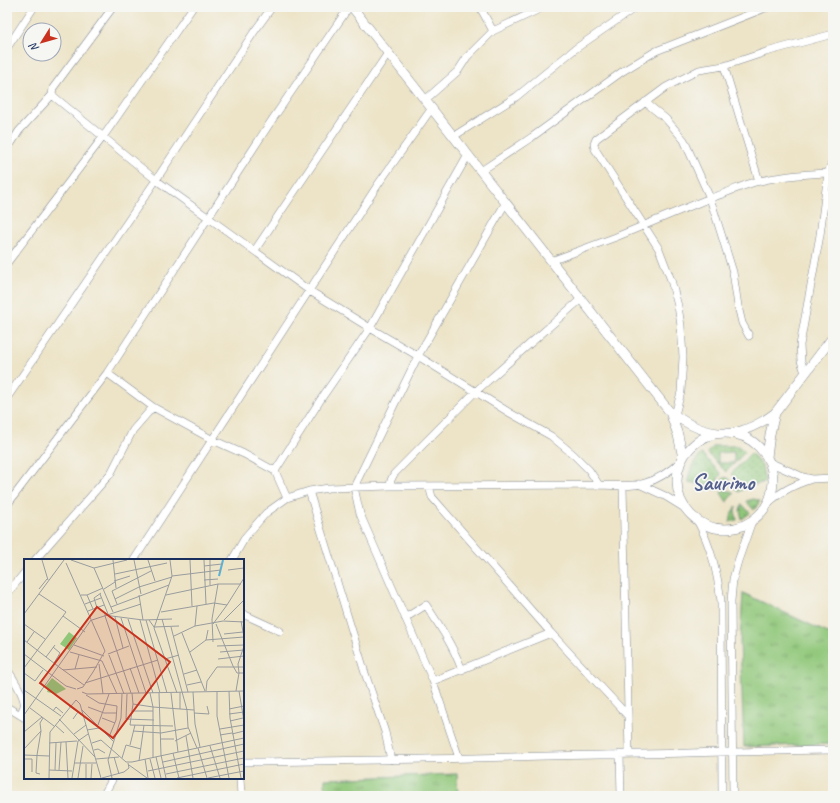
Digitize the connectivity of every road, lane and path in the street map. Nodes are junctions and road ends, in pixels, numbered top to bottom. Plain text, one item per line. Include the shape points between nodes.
1 (34, 7) edge
2 (113, 7) edge
3 (193, 7) edge
4 (272, 7) edge
5 (349, 7) edge
6 (352, 7) edge
7 (480, 7) edge
8 (544, 7) edge
9 (636, 7) edge
10 (768, 7) edge
11 (493, 31) junction
12 (833, 34) edge
13 (7, 48) edge
14 (388, 53) junction
15 (724, 66) junction
16 (52, 95) junction
17 (426, 100) junction
18 (645, 102) junction
19 (432, 108) junction
20 (454, 136) junction
21 (103, 137) junction
22 (7, 150) edge
23 (468, 155) junction
24 (833, 159) edge
25 (481, 170) junction
26 (828, 173) junction
27 (156, 180) junction
28 (759, 181) junction
29 (710, 198) junction
30 (506, 202) junction
31 (208, 218) junction
32 (644, 226) junction
33 (255, 250) junction
34 (551, 261) junction
35 (7, 263) edge
36 (310, 291) junction
37 (582, 299) junction
38 (370, 328) junction
39 (749, 336) dead end
40 (833, 336) edge
41 (418, 356) junction
42 (107, 373) junction
43 (805, 373) junction
44 (476, 392) junction
45 (7, 398) edge
46 (153, 407) junction
47 (672, 413) junction
48 (776, 413) junction
49 (718, 433) junction
50 (732, 433) junction
51 (213, 440) junction
52 (682, 459) junction
53 (768, 460) junction
54 (275, 471) junction
55 (833, 478) edge
56 (812, 479) junction
57 (638, 484) junction
58 (599, 485) junction
59 (390, 486) junction
60 (429, 486) junction
61 (623, 486) junction
62 (354, 487) junction
63 (309, 491) junction
64 (287, 498) junction
65 (768, 503) junction
66 (7, 505) edge
67 (686, 509) junction
68 (696, 518) junction
69 (752, 521) junction
70 (36, 559) edge
71 (135, 559) edge
72 (233, 559) edge
73 (24, 573) edge
74 (7, 594) edge
75 (731, 601) junction
76 (721, 602) junction
77 (244, 614) edge
78 (405, 618) junction
79 (280, 631) dead end
80 (551, 633) junction
81 (7, 669) edge
82 (462, 670) junction
83 (433, 681) junction
84 (24, 699) edge
85 (7, 707) edge
86 (24, 707) edge
87 (627, 715) junction
88 (22, 717) edge
89 (833, 750) edge
90 (721, 752) junction
91 (732, 752) junction
92 (620, 754) junction
93 (629, 754) junction
94 (459, 758) junction
95 (391, 760) junction
96 (244, 762) edge
97 (112, 779) edge
98 (117, 779) edge
99 (240, 779) edge
100 (105, 793) edge
101 (241, 796) edge
102 (621, 796) edge
103 (722, 796) edge
104 (733, 796) edge

1 - 13 street
2 - 16 street via 53,88
3 - 21 street
4 - 27 street
5 - 31 street
6 - 14 main road
7 - 11 street
8 - 11 street
9 - 20 street via 575,49 516,97
10 - 25 street via 656,51
11 - 17 street via 458,71
12 - 15 street
14 - 17 main road
14 - 33 street
15 - 18 street via 699,70 666,87
15 - 28 street
16 - 21 street
16 - 22 street via 19,131
17 - 19 main road
18 - 29 street via 666,119 684,140
18 - 32 street via 596,139 594,144
19 - 20 main road
19 - 36 street via 379,183
20 - 23 main road
21 - 27 street
21 - 35 street
23 - 25 main road
23 - 38 street
24 - 26 street
25 - 30 main road
26 - 28 street
26 - 43 street via 820,235 800,345
27 - 31 street
27 - 45 street
28 - 29 street
29 - 32 street
29 - 39 street via 733,272 742,323
30 - 34 main road
30 - 41 street
31 - 33 street
31 - 42 street
32 - 34 street
32 - 47 street via 659,249 671,280 682,326 681,392
33 - 36 street
34 - 37 main road
36 - 38 street
36 - 51 street
37 - 44 street
37 - 47 main road
38 - 41 street
38 - 54 street
40 - 43 main road
41 - 44 street
41 - 62 street
42 - 46 street
42 - 66 street
43 - 48 main road
44 - 58 street via 551,436 574,454
44 - 59 street via 394,474
46 - 51 street
46 - 70 street via 133,430 111,472
47 - 49 main road via 690,425
47 - 52 main road
48 - 50 main road via 751,428
48 - 53 main road via 770,434
49 - 50 main road
49 - 52 main road via 697,442
50 - 53 main road via 752,441 761,448
51 - 54 street
51 - 71 street
52 - 57 street via 666,474
52 - 67 main road via 677,483
53 - 56 street
53 - 65 main road via 773,483
54 - 64 street
55 - 56 street
56 - 65 street via 789,487
57 - 61 street
57 - 67 street
58 - 60 street
58 - 61 street
59 - 60 street
59 - 62 street
60 - 80 street via 432,497
61 - 87 street
62 - 63 street
62 - 78 street via 360,514
63 - 64 street
63 - 95 street via 385,732
64 - 72 street via 255,524
65 - 69 main road
67 - 68 main road
68 - 69 main road via 706,525 724,528 742,526
68 - 76 street via 718,574
69 - 75 street via 738,561
73 - 74 street
75 - 76 street
75 - 91 street
76 - 90 street
77 - 79 street
78 - 82 street via 426,605 456,654
78 - 83 street
80 - 82 street
80 - 87 street
81 - 84 street
82 - 83 street
83 - 94 street
85 - 88 street
86 - 88 street
87 - 93 street
89 - 91 street
90 - 91 street
90 - 93 street
90 - 103 street
91 - 104 street
92 - 93 street
92 - 94 street
92 - 102 street
94 - 95 street
95 - 96 street
97 - 100 street
98 - 100 street
99 - 101 street

